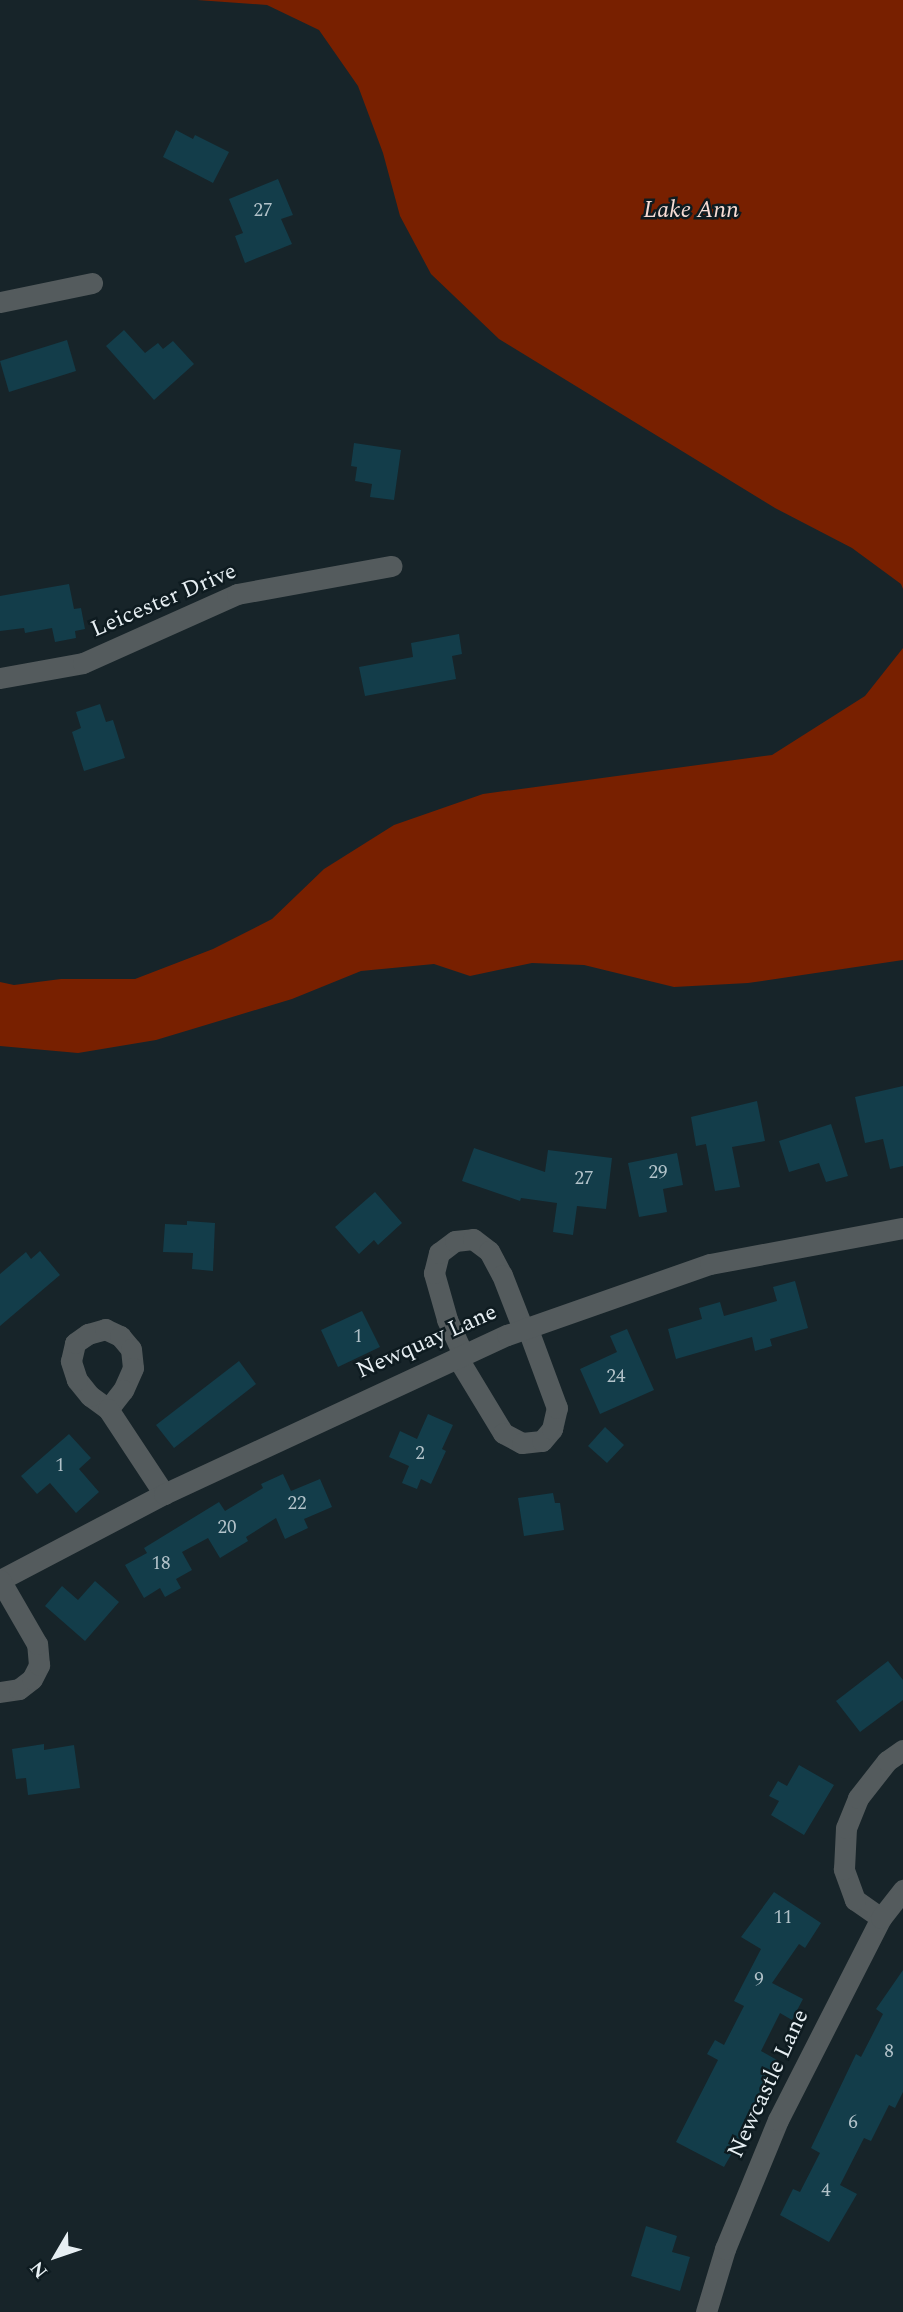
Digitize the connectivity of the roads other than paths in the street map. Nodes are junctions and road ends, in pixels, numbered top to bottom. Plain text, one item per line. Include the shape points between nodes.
1 (92, 283) dead end
2 (0, 302) edge
3 (391, 566) dead end
4 (0, 678) edge
5 (903, 1228) edge
6 (525, 1328) junction
7 (460, 1356) junction
8 (108, 1409) dead end
9 (164, 1494) junction
10 (0, 1580) edge
11 (0, 1692) edge
12 (903, 1750) edge
13 (903, 1890) edge
14 (881, 1918) junction
15 (706, 2312) edge

1 - 2 street
3 - 4 street, Leicester Drive via 237,594 83,663
5 - 6 street, Newquay Lane via 710,1265
6 - 7 street, Newquay Lane
6 - 7 street via 489,1251 473,1240 454,1241 439,1253 434,1273
6 - 7 street via 556,1408 552,1429 542,1441 522,1443 503,1433
7 - 9 street, Newquay Lane
8 - 9 street
9 - 10 street, Newquay Lane
10 - 11 street via 37,1644 38,1665 32,1679 19,1689
12 - 14 street via 887,1761 858,1798 846,1828 844,1869 855,1900
13 - 14 street, Newcastle Lane
14 - 15 street, Newcastle Lane via 778,2120 725,2249

